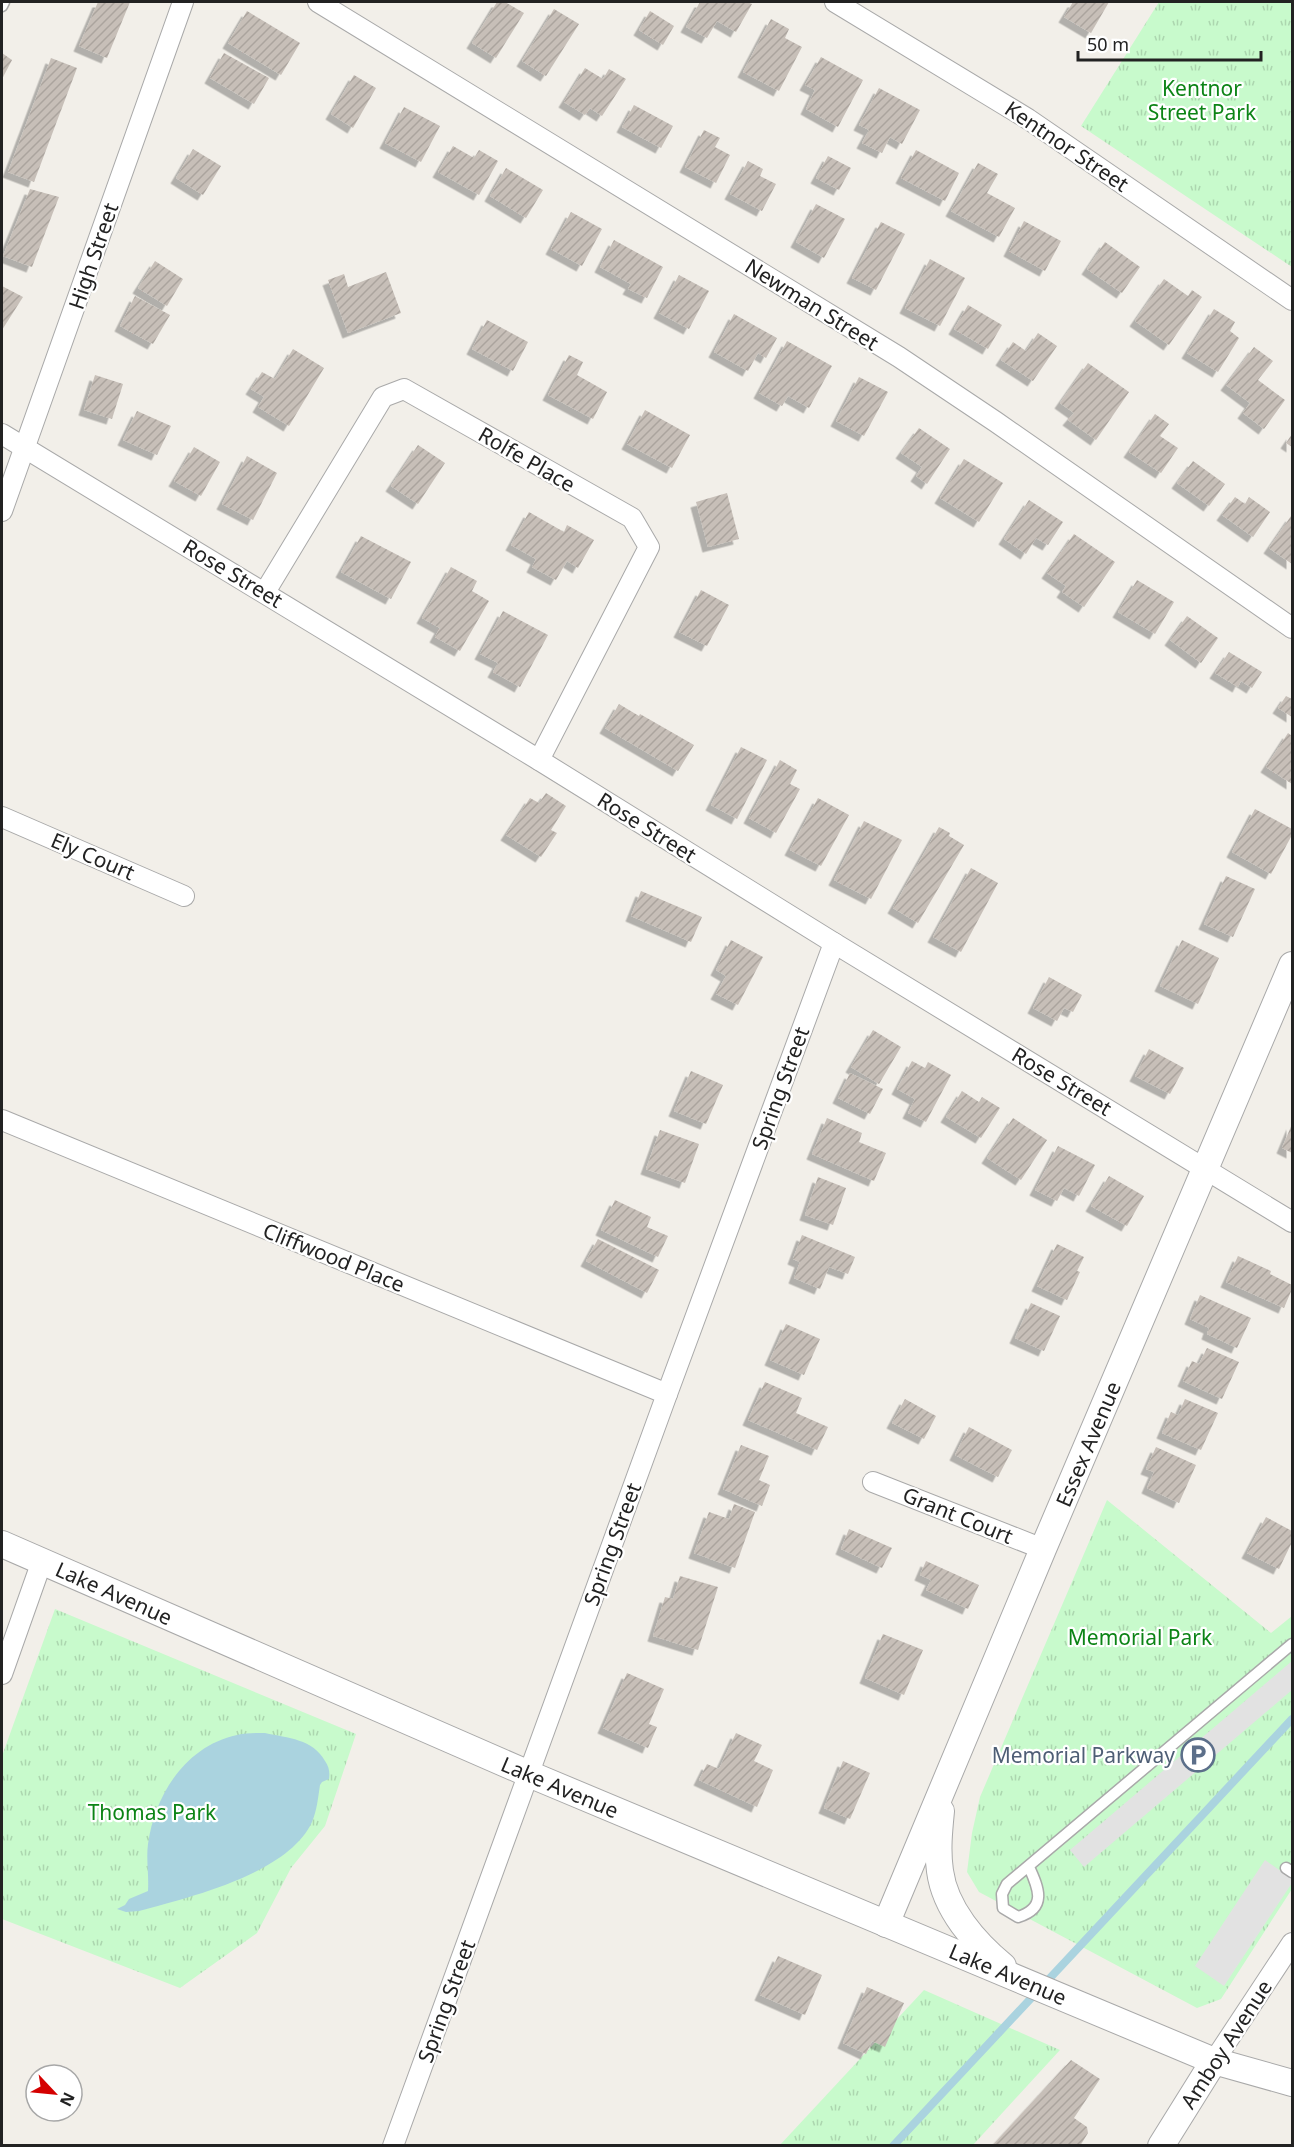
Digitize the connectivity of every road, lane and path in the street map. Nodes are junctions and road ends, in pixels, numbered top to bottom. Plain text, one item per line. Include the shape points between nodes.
1 (4, 2) edge
2 (183, 2) edge
3 (318, 2) edge
4 (835, 2) edge
5 (2, 6) edge
6 (1293, 300) edge
7 (2, 434) edge
8 (25, 448) junction
9 (2, 511) edge
10 (265, 592) junction
11 (1293, 628) edge
12 (539, 760) junction
13 (2, 817) edge
14 (184, 896) dead end
15 (834, 943) junction
16 (1293, 965) edge
17 (2, 1120) edge
18 (1206, 1168) junction
19 (1293, 1221) edge
20 (667, 1394) junction
21 (873, 1482) dead end
22 (2, 1544) edge
23 (1043, 1549) junction
24 (42, 1562) junction
25 (1293, 1644) edge
26 (2, 1674) edge
27 (529, 1774) junction
28 (942, 1791) junction
29 (1029, 1867) junction
30 (886, 1924) junction
31 (1293, 1942) edge
32 (1017, 1977) junction
33 (1214, 2061) junction
34 (1293, 2083) edge
35 (393, 2145) edge
36 (1161, 2145) edge

1 - 5 lane
2 - 8 street, High Street
3 - 11 street, Newman Street via 898,357
4 - 6 street, Kentnor Street via 1028,118
7 - 8 street, Rose Street
8 - 9 street, High Street
8 - 10 street, Rose Street
10 - 12 street, Rose Street
10 - 12 street, Rolfe Place via 383,397 404,389 632,518 649,548
12 - 15 street, Rose Street
13 - 14 street, Ely Court
15 - 18 street, Rose Street
15 - 20 street, Spring Street
16 - 18 street, Essex Avenue
17 - 20 street, Cliffwood Place
18 - 19 street, Rose Street
18 - 23 street, Essex Avenue
20 - 27 street, Spring Street
21 - 23 street, Grant Court
22 - 24 street, Lake Avenue
23 - 28 street, Essex Avenue
24 - 26 street
24 - 27 street, Lake Avenue
25 - 29 lane
27 - 30 street, Lake Avenue
27 - 35 street, Spring Street
28 - 30 street, Essex Avenue
28 - 32 street via 938,1846 940,1873 949,1899 965,1928
29 - 29 lane via 1039,1895 1028,1914 1017,1917 1003,1908 1002,1894 1007,1884
30 - 32 street, Lake Avenue
31 - 33 street, Amboy Avenue
32 - 33 street, Lake Avenue
33 - 34 street
33 - 36 street, Amboy Avenue

